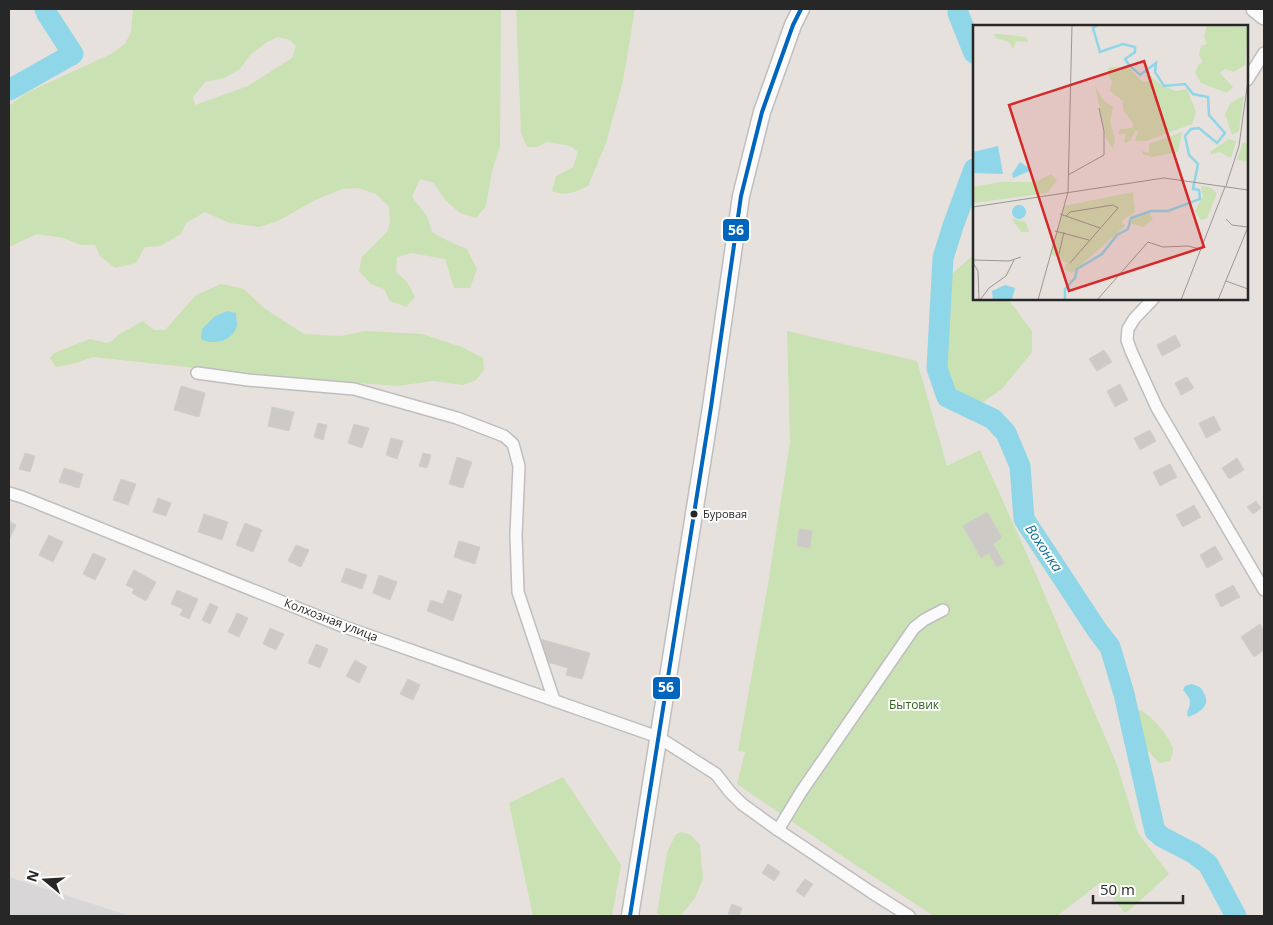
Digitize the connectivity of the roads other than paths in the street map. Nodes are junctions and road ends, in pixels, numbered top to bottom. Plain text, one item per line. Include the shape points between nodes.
1 (800, 9) edge
2 (1254, 9) edge
3 (1264, 17) edge
4 (1264, 53) edge
5 (1248, 78) edge
6 (1152, 300) edge
7 (197, 374) dead end
8 (9, 493) edge
9 (1264, 590) edge
10 (943, 610) dead end
11 (554, 700) junction
12 (658, 737) junction
13 (778, 830) junction
14 (630, 916) edge
15 (909, 916) edge

1 - 12 main road via 762,112 741,196
2 - 3 street
4 - 5 street
6 - 9 street via 1128,329 1131,351 1157,408
7 - 11 street via 354,389 457,418 504,436 513,444 520,466 516,535 518,592
8 - 11 street, Колхозная улица via 342,626
10 - 13 street via 914,628
11 - 12 street, Колхозная улица
12 - 13 street, Колхозная улица via 716,774 742,804
12 - 14 main road
13 - 15 street, Колхозная улица

